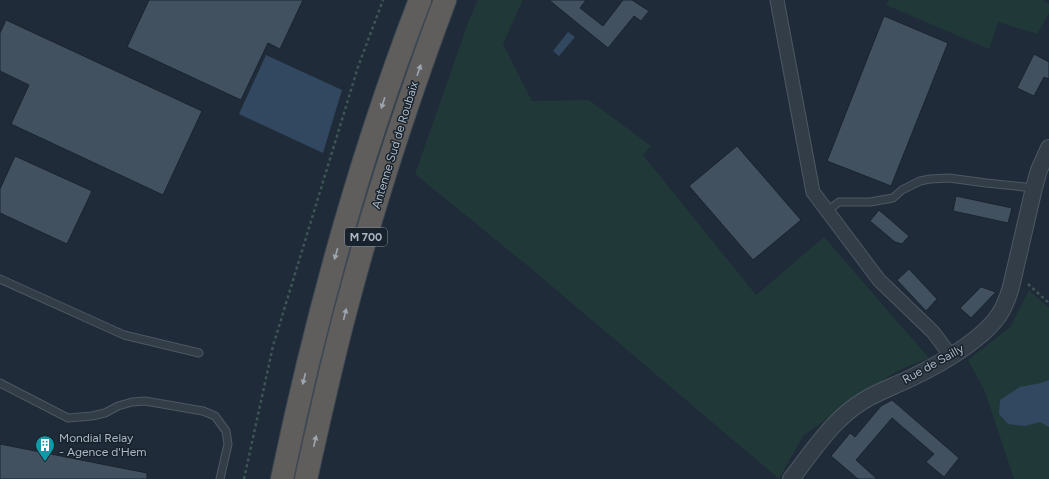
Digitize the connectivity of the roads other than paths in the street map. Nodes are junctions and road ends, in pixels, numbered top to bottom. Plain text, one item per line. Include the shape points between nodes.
1 (420, 0) edge
2 (445, 0) edge
3 (777, 0) edge
4 (1049, 148) edge
5 (1034, 188) junction
6 (827, 211) junction
7 (0, 279) edge
8 (199, 353) dead end
9 (951, 356) junction
10 (0, 384) edge
11 (220, 479) edge
12 (282, 479) edge
13 (306, 479) edge
14 (791, 479) edge

1 -> 12 highway, Antenne Sud de Roubaix / M 700 via 393,74 345,223 313,340
13 -> 2 highway, Antenne Sud de Roubaix / M 700 via 335,354 368,231 412,89
3 - 6 street via 813,192
4 - 5 street, Rue de Sailly
5 - 6 lane via 949,178 930,179 902,190 893,198 870,202 840,202
5 - 9 street, Rue de Sailly via 1015,274 1006,302 985,330
6 - 9 street via 879,280 933,332
7 - 8 lane via 124,335
9 - 14 street, Rue de Sailly via 932,368 863,401 847,412
10 - 11 lane via 68,418 92,416 132,402 145,401 203,411 215,416 226,432 228,444

